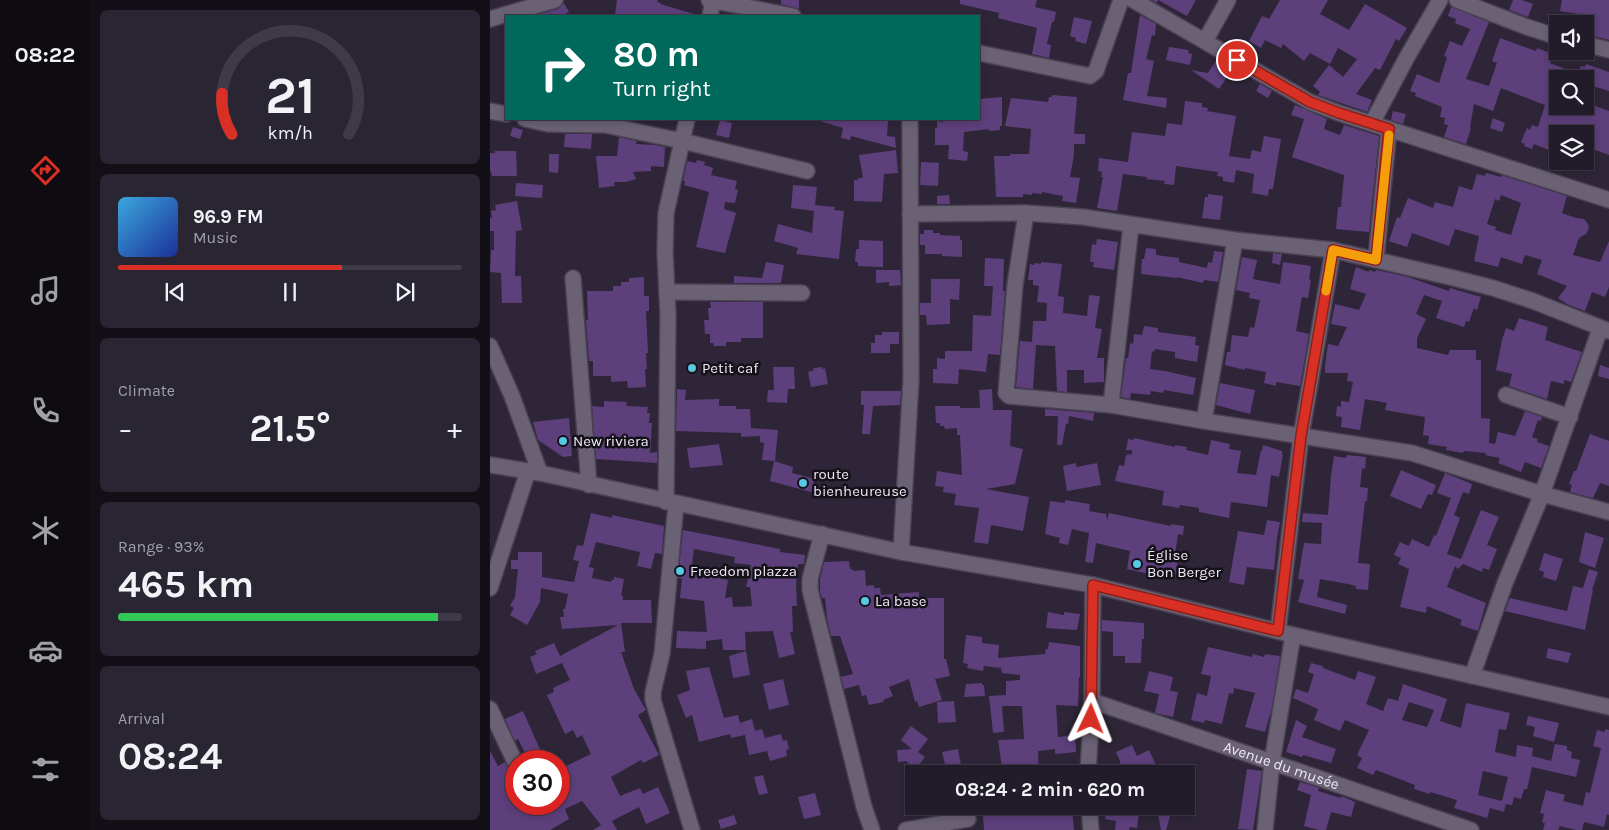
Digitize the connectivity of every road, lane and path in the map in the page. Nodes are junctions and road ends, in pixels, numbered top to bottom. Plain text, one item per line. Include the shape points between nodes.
1 (555, 0) edge
2 (711, 0) edge
3 (1121, 0) edge
4 (1132, 0) edge
5 (1228, 0) edge
6 (1440, 0) edge
7 (1457, 0) edge
8 (774, 6) edge
9 (710, 15) edge
10 (791, 15) edge
11 (490, 19) edge
12 (1549, 34) edge
13 (1205, 41) junction
14 (1594, 46) edge
15 (1609, 50) edge
16 (980, 53) edge
17 (490, 111) edge
18 (505, 114) edge
19 (530, 120) edge
20 (687, 120) edge
21 (910, 120) edge
22 (1372, 123) junction
23 (1389, 129) junction
24 (682, 141) junction
25 (806, 171) dead end
26 (1609, 200) edge
27 (1026, 212) junction
28 (910, 214) junction
29 (1131, 224) junction
30 (1235, 240) junction
31 (1333, 250) junction
32 (1376, 260) junction
33 (573, 278) dead end
34 (667, 292) junction
35 (802, 294) dead end
36 (1605, 330) edge
37 (490, 346) edge
38 (1506, 395) dead end
39 (1110, 405) junction
40 (1570, 417) junction
41 (1204, 421) junction
42 (1301, 436) junction
43 (490, 465) edge
44 (534, 472) junction
45 (589, 484) junction
46 (1542, 494) junction
47 (671, 503) junction
48 (1609, 512) edge
49 (822, 534) junction
50 (901, 552) junction
51 (1093, 585) junction
52 (490, 588) edge
53 (1278, 631) junction
54 (1293, 635) junction
55 (1472, 676) junction
56 (1092, 701) junction
57 (1609, 707) edge
58 (490, 709) edge
59 (509, 750) edge
60 (1272, 762) junction
61 (1088, 765) edge
62 (1090, 815) edge
63 (968, 819) dead end
64 (692, 830) edge
65 (872, 830) edge
66 (906, 830) edge
67 (1091, 830) edge
68 (1265, 830) edge
69 (1471, 830) edge

1 - 11 street
2 - 8 street
2 - 9 street
3 - 16 street via 1096,71 1090,76
4 - 13 street
5 - 13 street
6 - 22 street
7 - 12 street
8 - 10 street
13 - 22 street via 1310,102
14 - 15 street
17 - 18 street
19 - 24 street via 548,124 605,125
20 - 24 street
21 - 28 street
22 - 23 street
23 - 26 street
23 - 32 street
24 - 25 street
24 - 34 street via 666,213
27 - 28 street
27 - 29 street
27 - 39 street via 1015,285 1007,395
28 - 50 street via 911,380
29 - 30 street
29 - 39 street
30 - 31 street
30 - 41 street
31 - 32 street
31 - 42 street
32 - 36 street via 1525,298
33 - 45 street
34 - 35 street
34 - 47 street
36 - 40 street
37 - 44 street via 512,396
38 - 40 street
39 - 41 street
40 - 46 street
41 - 42 street
42 - 46 street via 1412,453
42 - 53 street
43 - 44 street
44 - 45 street
44 - 52 street
45 - 47 street
46 - 48 street
46 - 55 street via 1505,583
47 - 49 street
47 - 64 street via 662,654 653,700
49 - 50 street
49 - 65 street via 810,590
50 - 51 street
51 - 53 street
51 - 56 street
53 - 54 street
54 - 55 street
54 - 60 street
55 - 57 street
56 - 60 street, Avenue du musée
56 - 61 street
58 - 59 street
60 - 68 street
60 - 69 street, Avenue du musée
62 - 67 street
63 - 66 street

